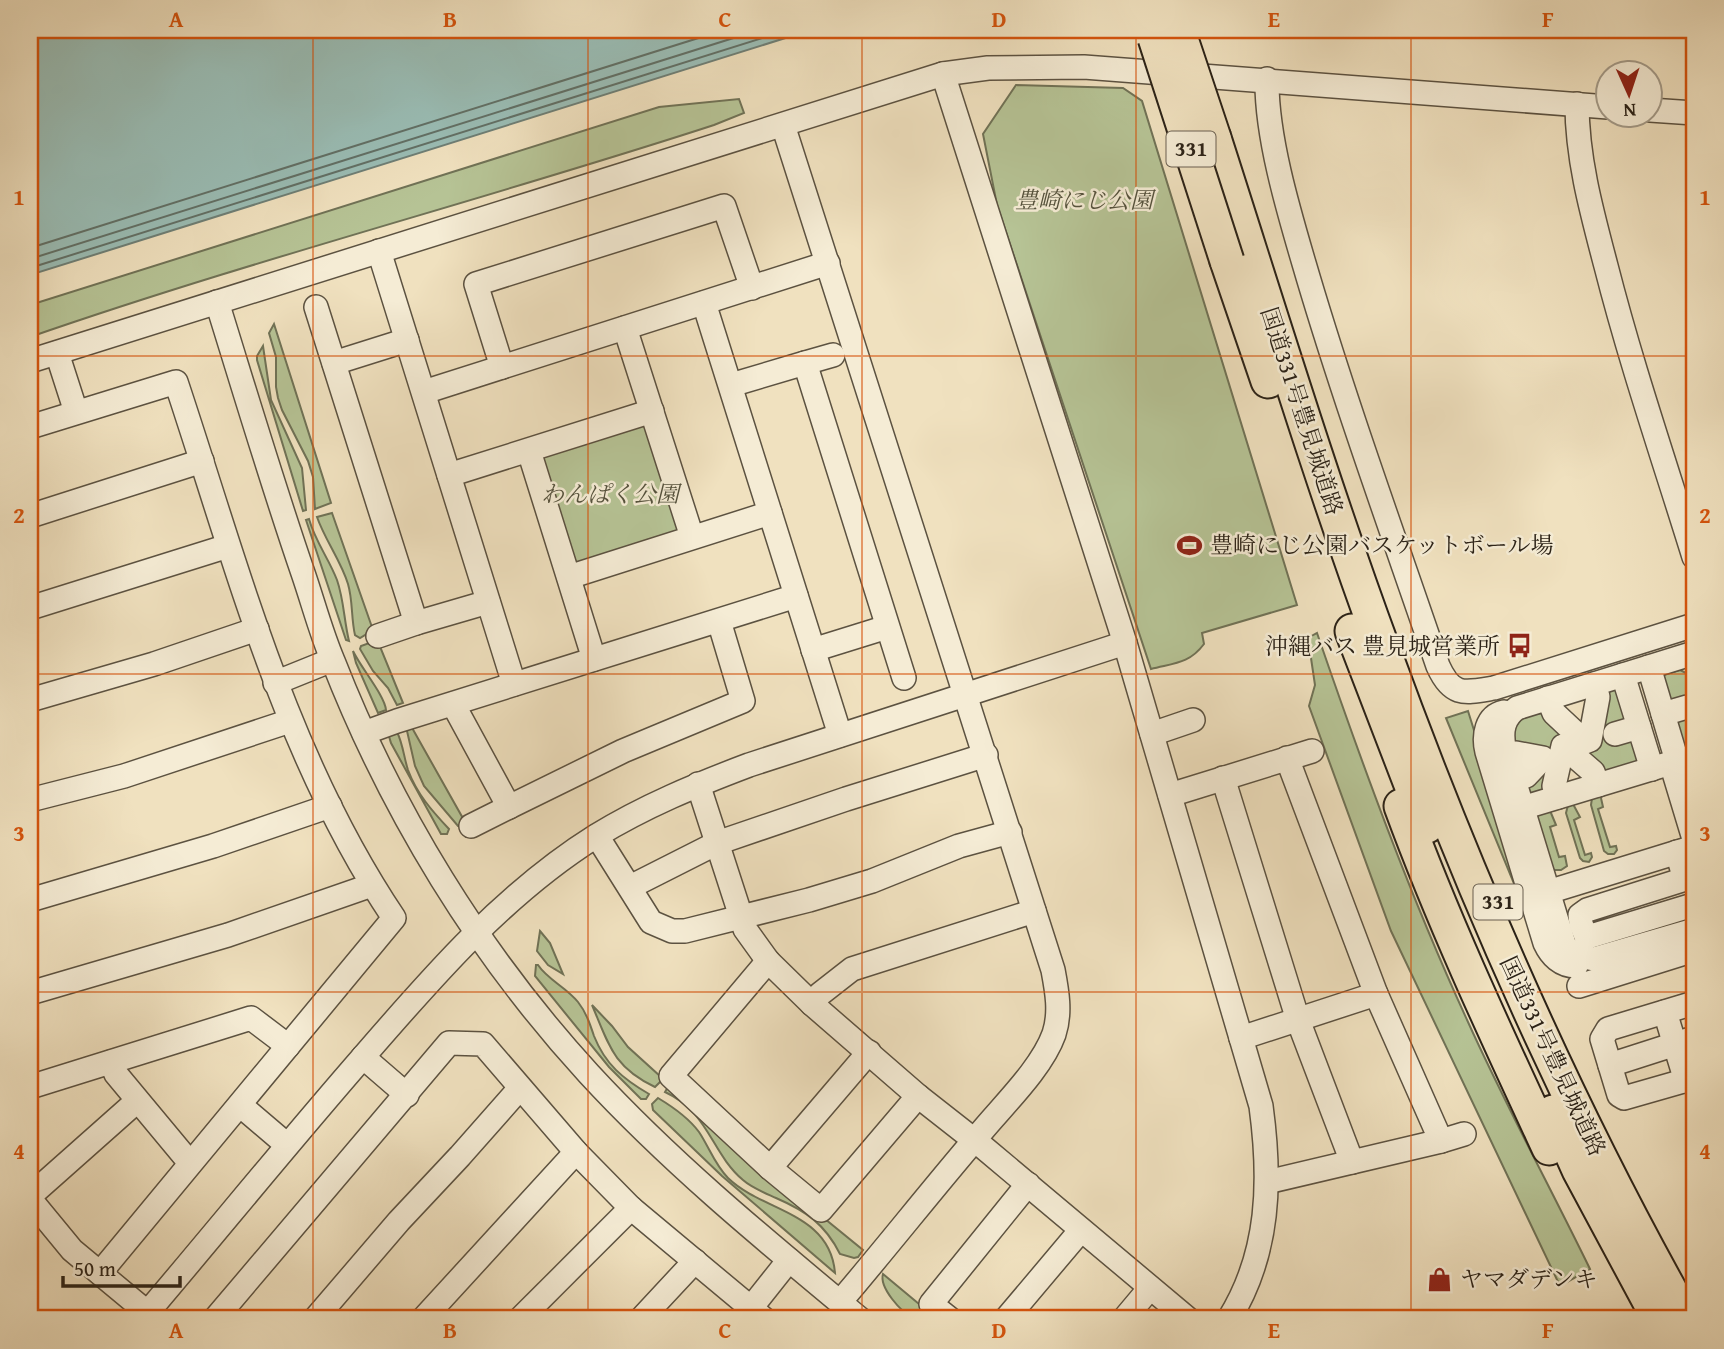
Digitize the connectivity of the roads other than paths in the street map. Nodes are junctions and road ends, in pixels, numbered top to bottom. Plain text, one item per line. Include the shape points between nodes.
1 (1152, 30) edge
2 (1178, 30) edge
3 (943, 74) junction
4 (1267, 79) junction
5 (1577, 104) junction
6 (1594, 106) edge
7 (1664, 111) edge
8 (1694, 113) edge
9 (783, 124) junction
10 (379, 251) junction
11 (1240, 258) junction
12 (828, 263) junction
13 (752, 288) junction
14 (217, 302) junction
15 (704, 303) junction
16 (316, 307) dead end
17 (625, 328) junction
18 (407, 340) junction
19 (57, 353) junction
20 (833, 355) dead end
21 (30, 361) edge
22 (334, 363) junction
23 (805, 363) junction
24 (502, 367) junction
25 (731, 385) junction
26 (424, 392) junction
27 (652, 411) junction
28 (76, 412) junction
29 (30, 427) edge
30 (529, 451) junction
31 (202, 461) junction
32 (449, 475) junction
33 (770, 513) junction
34 (30, 516) edge
35 (692, 537) junction
36 (228, 546) junction
37 (1694, 557) edge
38 (569, 577) junction
39 (796, 596) junction
40 (488, 602) junction
41 (30, 608) edge
42 (719, 621) junction
43 (416, 624) junction
44 (1694, 625) edge
45 (887, 627) junction
46 (257, 629) junction
47 (378, 636) dead end
48 (1125, 643) junction
49 (813, 650) junction
50 (1372, 652) junction
51 (1693, 658) edge
52 (594, 659) junction
53 (332, 660) junction
54 (1649, 667) junction
55 (1623, 675) junction
56 (904, 678) dead end
57 (275, 683) junction
58 (514, 684) junction
59 (1594, 684) junction
60 (966, 696) junction
61 (1548, 698) junction
62 (30, 699) edge
63 (453, 704) junction
64 (1687, 707) dead end
65 (1517, 708) junction
66 (1663, 714) junction
67 (1193, 720) dead end
68 (290, 721) junction
69 (1639, 727) junction
70 (364, 733) junction
71 (1152, 734) junction
72 (1615, 734) dead end
73 (840, 735) junction
74 (1312, 751) dead end
75 (986, 755) junction
76 (1507, 756) junction
77 (1287, 758) junction
78 (1674, 762) edge
79 (1223, 778) junction
80 (1514, 780) junction
81 (698, 784) junction
82 (1598, 785) junction
83 (1170, 795) junction
84 (1558, 797) junction
85 (30, 800) edge
86 (330, 806) junction
87 (509, 807) junction
88 (1522, 808) junction
89 (471, 826) dead end
90 (1689, 826) edge
91 (1010, 832) junction
92 (597, 836) junction
93 (717, 843) junction
94 (1684, 876) junction
95 (1587, 880) junction
96 (372, 885) junction
97 (630, 887) junction
98 (1548, 892) junction
99 (30, 900) edge
100 (1596, 908) junction
101 (1693, 908) edge
102 (1034, 911) junction
103 (740, 916) junction
104 (1694, 930) edge
105 (476, 933) junction
106 (1694, 950) edge
107 (1603, 958) junction
108 (768, 961) junction
109 (1579, 986) dead end
110 (30, 993) edge
111 (1376, 994) junction
112 (1694, 1003) edge
113 (812, 1004) junction
114 (1665, 1012) junction
115 (1298, 1020) junction
116 (1241, 1038) junction
117 (1685, 1041) edge
118 (288, 1046) junction
119 (869, 1052) junction
120 (363, 1058) junction
121 (111, 1062) junction
122 (1610, 1065) junction
123 (1690, 1080) edge
124 (30, 1087) edge
125 (520, 1088) junction
126 (407, 1095) junction
127 (918, 1096) junction
128 (137, 1101) junction
129 (240, 1105) junction
130 (1464, 1134) dead end
131 (974, 1140) junction
132 (1441, 1141) junction
133 (287, 1145) junction
134 (576, 1152) junction
135 (1352, 1162) junction
136 (1599, 1162) junction
137 (190, 1163) junction
138 (770, 1168) junction
139 (1267, 1182) junction
140 (1028, 1184) junction
141 (30, 1198) edge
142 (631, 1208) junction
143 (1081, 1230) junction
144 (789, 1260) junction
145 (695, 1261) junction
146 (100, 1273) junction
147 (1150, 1288) junction
148 (840, 1303) junction
149 (1694, 1310) edge
150 (753, 1316) edge
151 (148, 1317) edge
152 (215, 1319) edge
153 (315, 1319) edge
154 (423, 1319) edge
155 (520, 1319) edge
156 (641, 1319) edge
157 (860, 1319) edge
158 (950, 1319) edge
159 (1006, 1319) edge
160 (1124, 1319) edge
161 (1188, 1319) edge
162 (1229, 1319) edge
163 (1643, 1319) edge
164 (1659, 1319) edge
165 (1686, 1319) edge

1 - 11 highway, 国道331号豊見城道路 / 331, bridge
2 - 11 highway, 国道331号豊見城道路 / 331, bridge
3 - 4 street via 988,68 1084,67
3 - 9 street
3 - 48 street
4 - 5 street
4 - 44 street via 1280,169 1318,312 1446,683 1465,692 1494,688
5 - 6 street
5 - 37 street via 1581,163 1601,248
7 - 8 street
9 - 10 street
9 - 12 street
10 - 14 street
10 - 18 street
11 - 50 highway, 国道331号豊見城道路 / 331
12 - 13 street
12 - 60 street
13 - 15 street
13 - 24 street via 724,206 476,285
14 - 19 street
14 - 53 street
15 - 17 street
15 - 25 street
16 - 22 street
17 - 24 street
17 - 27 street
18 - 22 street
18 - 26 street
19 - 21 street
19 - 28 street
20 - 23 street
22 - 43 street
23 - 25 street
23 - 45 street
24 - 26 street
25 - 33 street
26 - 32 street
27 - 30 street
27 - 35 street
28 - 29 street
28 - 31 street via 176,382
30 - 32 street
30 - 38 street
31 - 34 street
31 - 36 street
32 - 40 street
33 - 35 street
33 - 39 street
35 - 38 street
36 - 41 street
36 - 46 street
38 - 52 street
39 - 42 street
39 - 49 street
40 - 43 street
40 - 58 street
42 - 52 street
42 - 87 street via 743,701 623,751
43 - 47 street
45 - 49 street
45 - 56 street
46 - 57 street
46 - 62 street
48 - 60 street
48 - 71 street
49 - 73 street
50 - 136 highway, 国道331号豊見城道路 / 331 via 1404,770 1452,887
50 - 163 highway via 1361,695 1421,862 1563,1177
51 - 54 street
52 - 58 street
53 - 57 street
53 - 70 street
54 - 55 street
54 - 66 street
55 - 59 street
55 - 69 street
57 - 68 street
58 - 63 street
59 - 61 street
59 - 61 street via 1598,697 1590,740 1585,742 1554,713
60 - 73 street
60 - 75 street
61 - 65 street
63 - 70 street
63 - 87 street
64 - 66 street
65 - 76 street via 1502,731
65 - 107 street via 1494,714 1485,746 1545,943 1566,965
66 - 78 street
67 - 71 street
68 - 85 street via 124,776
68 - 86 street
69 - 72 street
69 - 78 street
70 - 105 street via 416,837
71 - 83 street
73 - 81 street
74 - 77 street
75 - 91 street
75 - 93 street
76 - 80 street
76 - 80 street via 1543,758 1526,776
77 - 79 street
77 - 111 street
78 - 82 street
78 - 90 street
79 - 83 street
79 - 115 street
80 - 88 street
81 - 92 street
81 - 93 street
82 - 84 street
82 - 84 street via 1593,772 1563,746 1554,786
83 - 116 street
84 - 88 street
86 - 96 street
86 - 99 street
87 - 89 street
88 - 98 street
90 - 94 street
90 - 95 street
91 - 102 street
91 - 103 street via 959,846 872,881
92 - 97 street
92 - 105 street via 559,861
93 - 97 street
93 - 103 street
94 - 100 street via 1678,883
94 - 101 street
95 - 98 street
95 - 100 street
96 - 110 street via 228,935
96 - 118 street via 394,918
97 - 103 street via 651,922 672,931
98 - 107 street via 1566,947 1586,959
100 - 101 street via 1580,915 1586,936
102 - 113 street via 852,969
102 - 131 street via 1057,992 1054,1034 1030,1072
103 - 108 street
104 - 107 street
105 - 120 street
105 - 144 street via 589,1073 685,1170
106 - 109 street
108 - 113 street
108 - 138 street via 671,1076
111 - 115 street
111 - 132 street
112 - 114 street
113 - 119 street
114 - 117 street
114 - 122 street via 1608,1029 1602,1039
115 - 116 street
115 - 135 street
116 - 139 street via 1261,1106
117 - 122 street
117 - 123 street
118 - 121 street via 251,1018
118 - 129 street
119 - 127 street
119 - 138 street
120 - 126 street
120 - 133 street
121 - 124 street
121 - 128 street
122 - 123 street via 1624,1098
125 - 126 street via 483,1044 449,1043
125 - 134 street
125 - 153 street
126 - 152 street
127 - 131 street
127 - 138 street via 821,1210
128 - 137 street
128 - 141 street
129 - 133 street
129 - 137 street
130 - 132 street
131 - 140 street
131 - 148 street
132 - 135 street
133 - 151 street
134 - 142 street
134 - 154 street
135 - 139 street
136 - 149 highway
136 - 164 highway, 国道331号豊見城道路 / 331
136 - 165 highway, 国道331号豊見城道路 / 331
137 - 146 street
139 - 162 street via 1268,1197 1251,1274
140 - 143 street
140 - 158 street via 931,1304
141 - 146 street via 72,1250
142 - 145 street
142 - 155 street
143 - 147 street
143 - 159 street
144 - 148 street
144 - 150 street
145 - 150 street
145 - 156 street
146 - 151 street
147 - 160 street
147 - 161 street
148 - 157 street

